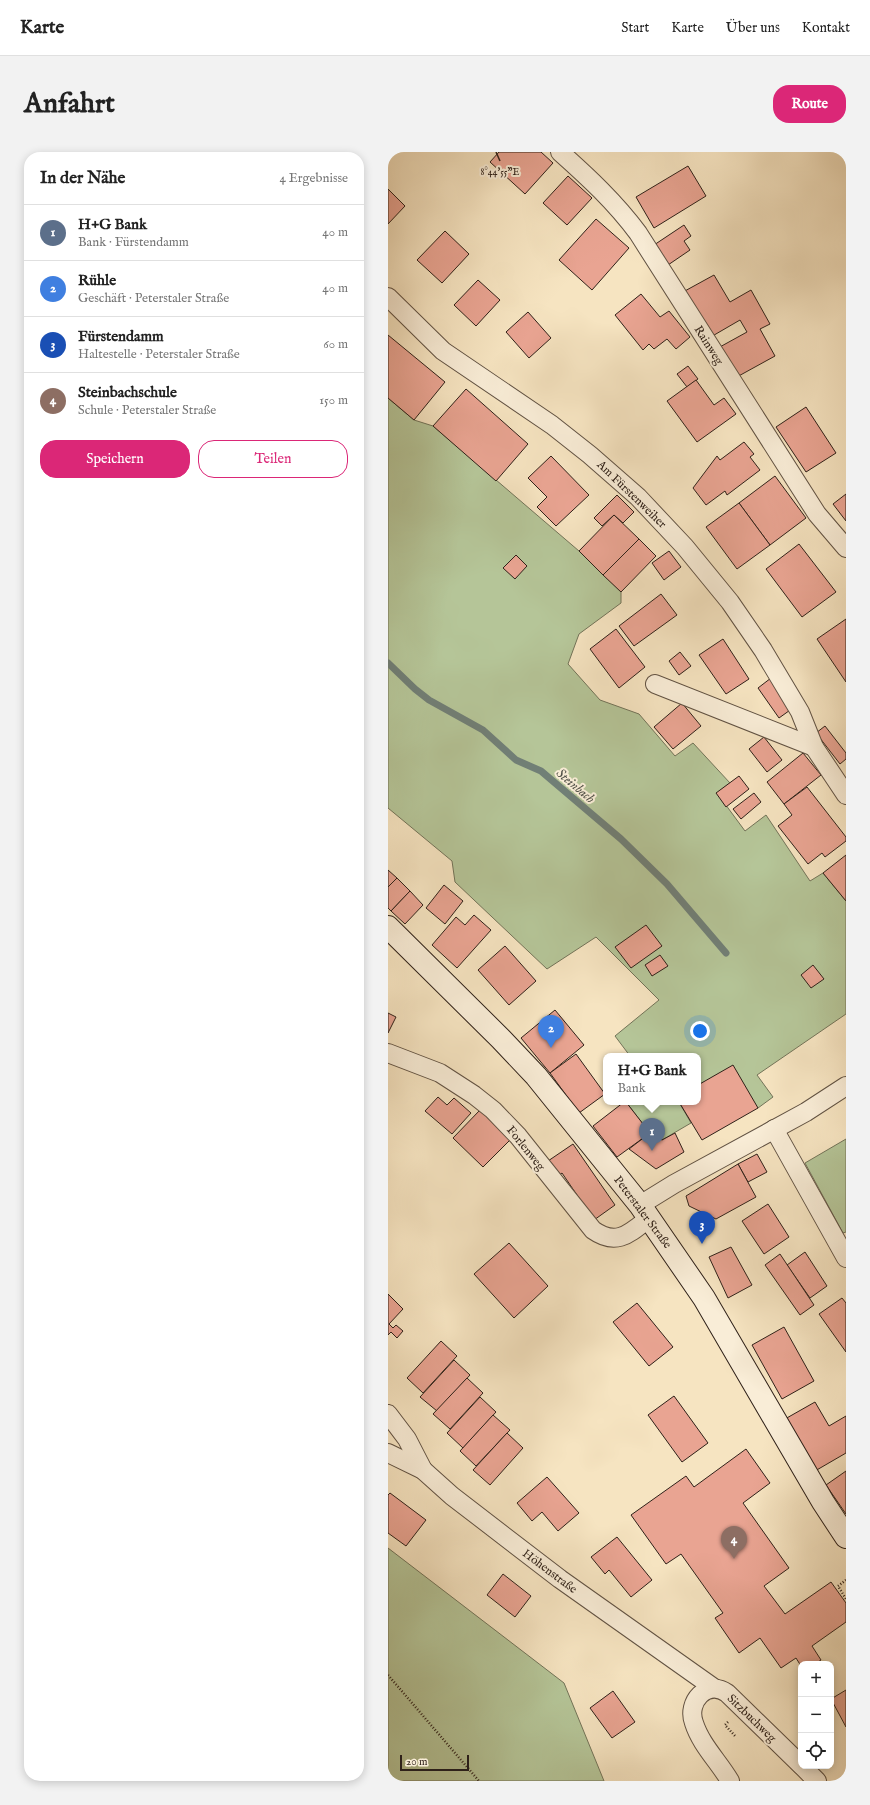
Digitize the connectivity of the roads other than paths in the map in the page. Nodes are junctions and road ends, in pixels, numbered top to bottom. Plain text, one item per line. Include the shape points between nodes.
1 (560, 152) edge
2 (388, 297) edge
3 (846, 548) edge
4 (655, 684) dead end
5 (814, 748) junction
6 (846, 794) edge
7 (388, 927) edge
8 (388, 1052) edge
9 (846, 1086) edge
10 (774, 1129) junction
11 (645, 1211) junction
12 (846, 1258) edge
13 (388, 1414) edge
14 (388, 1453) edge
15 (423, 1470) junction
16 (846, 1537) edge
17 (714, 1688) junction
18 (798, 1763) edge
19 (804, 1769) edge
20 (730, 1781) edge
21 (817, 1781) edge

1 - 3 street, Rainweg via 620,209 638,233 817,514
2 - 5 street, Am Fürstenweiher via 443,352 552,426 638,497 730,602 763,650 800,712
4 - 5 street
5 - 6 street, Am Fürstenweiher
7 - 11 main road, Peterstaler Straße via 536,1076
8 - 11 street, Forlenweg via 440,1073 493,1110 518,1136 593,1230 602,1236 619,1238 630,1232
9 - 10 street, Forlenweg
10 - 11 street, Forlenweg via 674,1184
10 - 12 street
11 - 16 main road, Peterstaler Straße via 704,1298
13 - 15 street via 407,1439
14 - 15 street, Höhenstraße
15 - 17 street, Höhenstraße via 452,1496 560,1579
17 - 18 street, Sitzbuchweg via 727,1693
17 - 20 street, Sitzbuchweg via 696,1700 692,1714 693,1722
19 - 21 street, Sitzbuchweg

